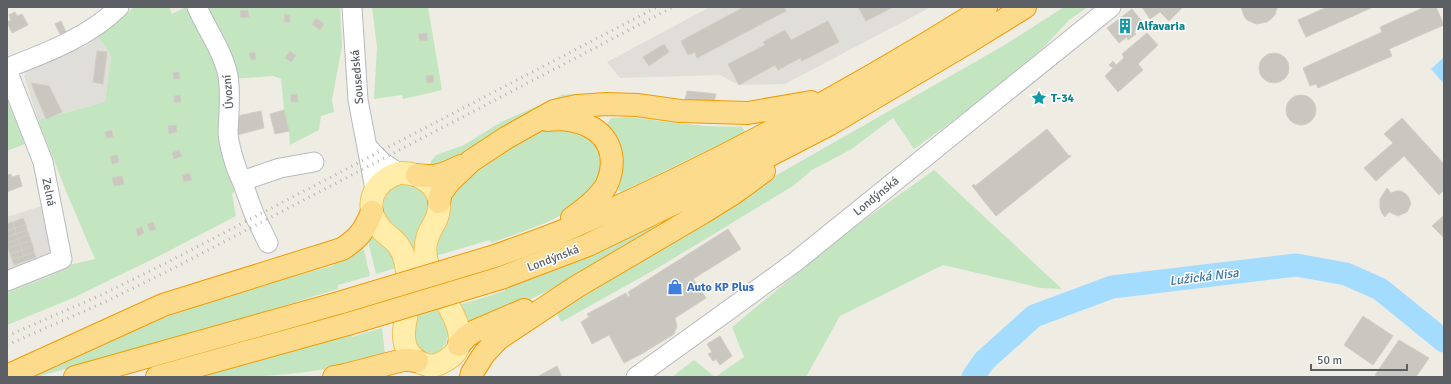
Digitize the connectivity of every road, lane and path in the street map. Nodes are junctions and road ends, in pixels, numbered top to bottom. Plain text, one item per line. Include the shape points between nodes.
1 (119, 7) edge
2 (197, 7) edge
3 (352, 7) edge
4 (986, 7) edge
5 (1025, 7) edge
6 (1111, 7) edge
7 (7, 69) edge
8 (835, 97) junction
9 (534, 121) junction
10 (830, 124) junction
11 (367, 146) junction
12 (472, 161) junction
13 (314, 162) dead end
14 (408, 174) junction
15 (242, 181) junction
16 (375, 189) junction
17 (439, 202) junction
18 (372, 212) junction
19 (542, 239) junction
20 (268, 243) dead end
21 (7, 281) edge
22 (576, 287) junction
23 (457, 350) junction
24 (426, 368) edge
25 (7, 376) edge
26 (75, 377) edge
27 (157, 377) edge
28 (334, 377) edge
29 (456, 377) edge
30 (471, 377) edge
31 (636, 377) edge

1 - 7 street via 83,35
2 - 15 street, Úvozní via 216,43 228,75 228,133 237,172
3 - 11 street, Sousedská via 358,100
4 - 8 highway, Londýnská
5 - 10 highway, Londýnská
6 - 31 street, Londýnská via 795,262
7 - 21 street, Zelná via 43,162 62,259
8 - 9 highway via 748,114 680,111 636,105 577,106 554,111
8 - 19 highway, Londýnská via 704,166
9 - 12 highway
9 - 19 highway via 555,119 585,124 606,140 612,160 606,186 595,200
10 - 22 highway via 734,193
10 - 27 highway, Londýnská, bridge via 588,245 502,278
11 - 14 street via 382,162
11 - 16 street, Sousedská
12 - 14 highway via 445,174 431,177
12 - 17 highway via 449,182 441,193
13 - 15 street via 280,168
14 - 16 main road via 390,176
14 - 17 main road via 425,179 436,192
15 - 20 street, Úvozní
16 - 18 main road
17 - 23 main road via 436,222 427,239 426,256 434,280 459,330
18 - 24 main road via 375,222 399,246 404,258 409,287 405,347
18 - 25 highway via 360,236 342,249 163,305
19 - 26 highway, Londýnská, bridge via 495,256 342,302
22 - 23 highway via 475,331 467,336
22 - 30 highway via 498,339 484,354
23 - 24 main road via 446,362
23 - 29 main road
24 - 28 highway via 403,360

